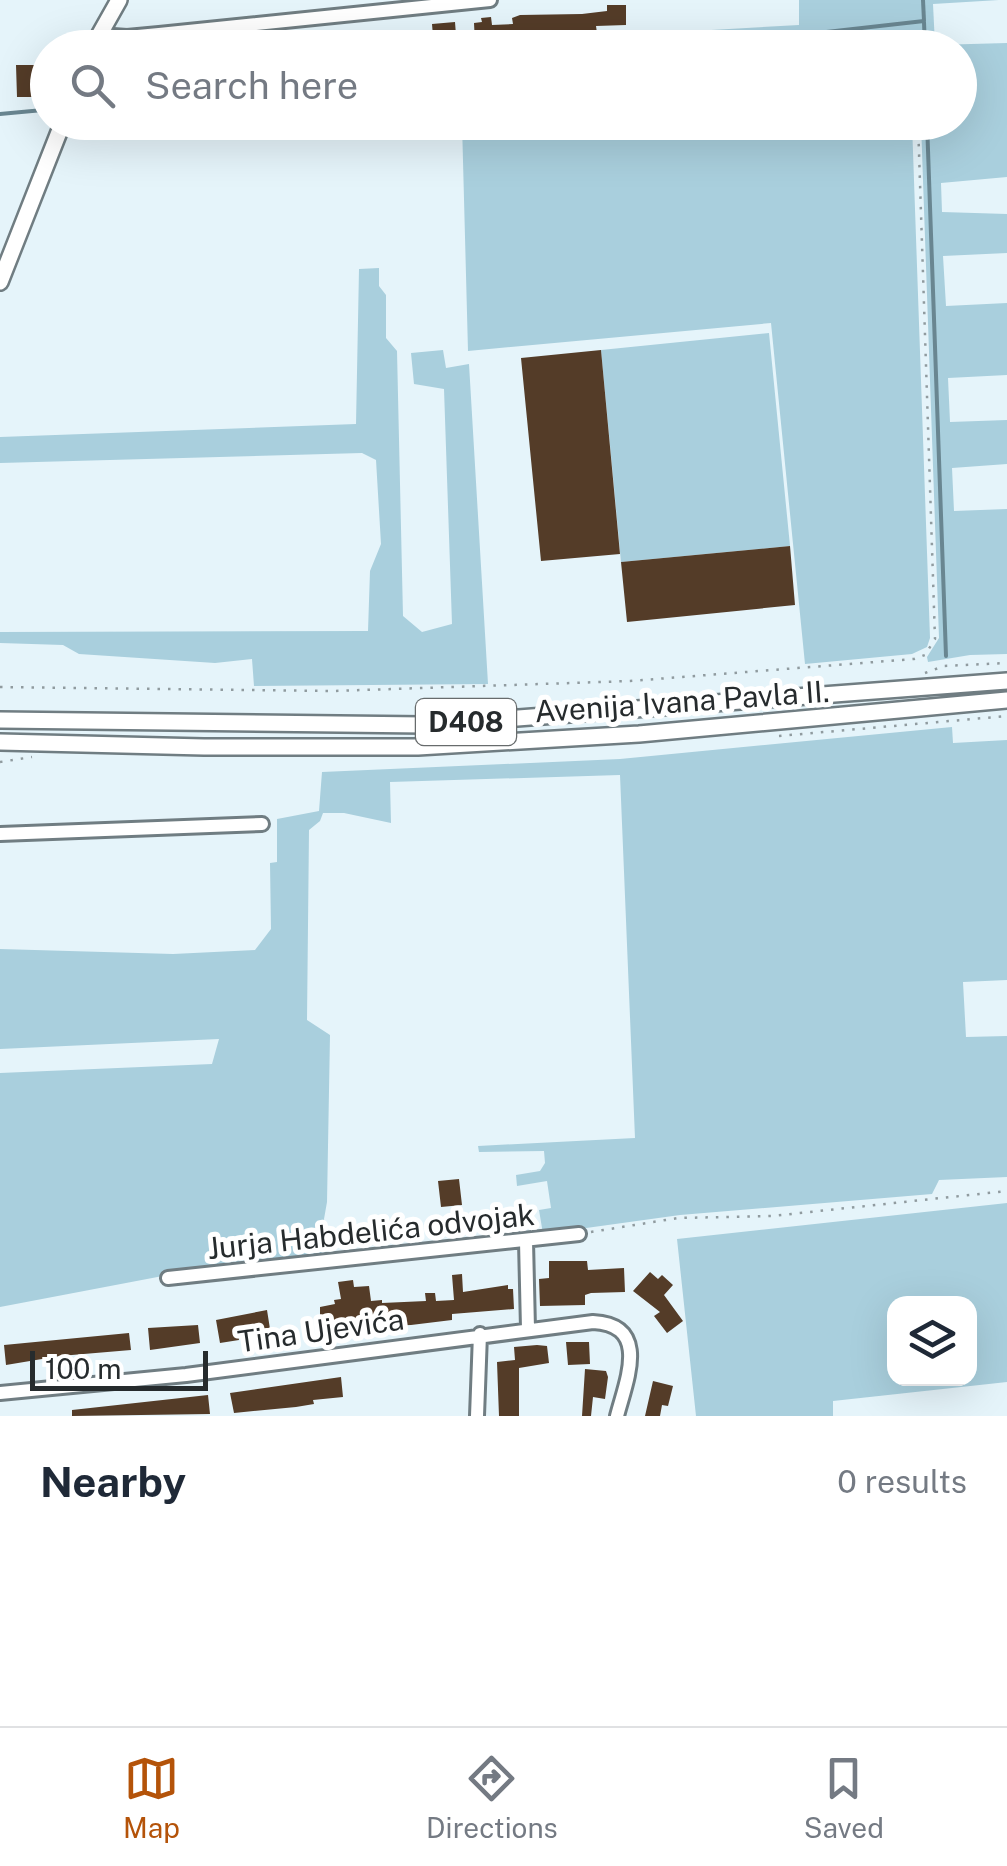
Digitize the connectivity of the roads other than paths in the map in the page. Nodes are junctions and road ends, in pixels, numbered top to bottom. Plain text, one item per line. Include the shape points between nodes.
1 (119, 0) edge
2 (490, 0) edge
3 (102, 30) edge
4 (201, 30) edge
5 (56, 140) edge
6 (0, 282) edge
7 (1007, 681) edge
8 (1007, 700) edge
9 (0, 720) edge
10 (0, 742) edge
11 (262, 824) dead end
12 (0, 834) edge
13 (578, 1234) road end
14 (526, 1241) junction
15 (168, 1278) dead end
16 (528, 1329) junction
17 (480, 1334) junction
18 (0, 1393) edge
19 (476, 1416) edge
20 (617, 1416) edge

1 - 3 main road
2 - 4 street
5 - 6 main road
7 - 9 main road, Avenija Ivana Pavla II. / D408 via 424,725
8 - 10 main road, Avenija Ivana Pavla II. / D408 via 658,733 418,747
11 - 12 street
13 - 14 street, Jurja Habdelića odvojak
14 - 15 street, Jurja Habdelića odvojak
14 - 16 street
16 - 17 street, Tina Ujevića
16 - 20 street, Tina Ujevića via 593,1322 619,1330 631,1359
17 - 18 street, Tina Ujevića
17 - 19 street

